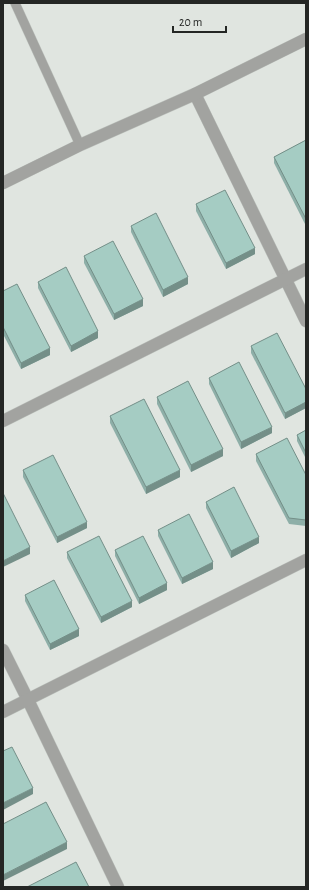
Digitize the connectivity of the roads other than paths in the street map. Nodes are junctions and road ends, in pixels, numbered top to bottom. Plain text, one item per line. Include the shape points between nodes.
1 (15, 3) edge
2 (306, 39) edge
3 (195, 94) junction
4 (80, 145) junction
5 (3, 183) edge
6 (306, 269) edge
7 (286, 278) junction
8 (306, 321) edge
9 (3, 421) edge
10 (306, 560) edge
11 (3, 650) edge
12 (28, 700) junction
13 (3, 712) edge
14 (118, 887) edge

1 - 4 lane
2 - 3 street
3 - 4 street
3 - 7 street
4 - 5 street
6 - 7 street
7 - 8 street
7 - 9 street
10 - 12 street
11 - 12 street
12 - 13 street
12 - 14 street

